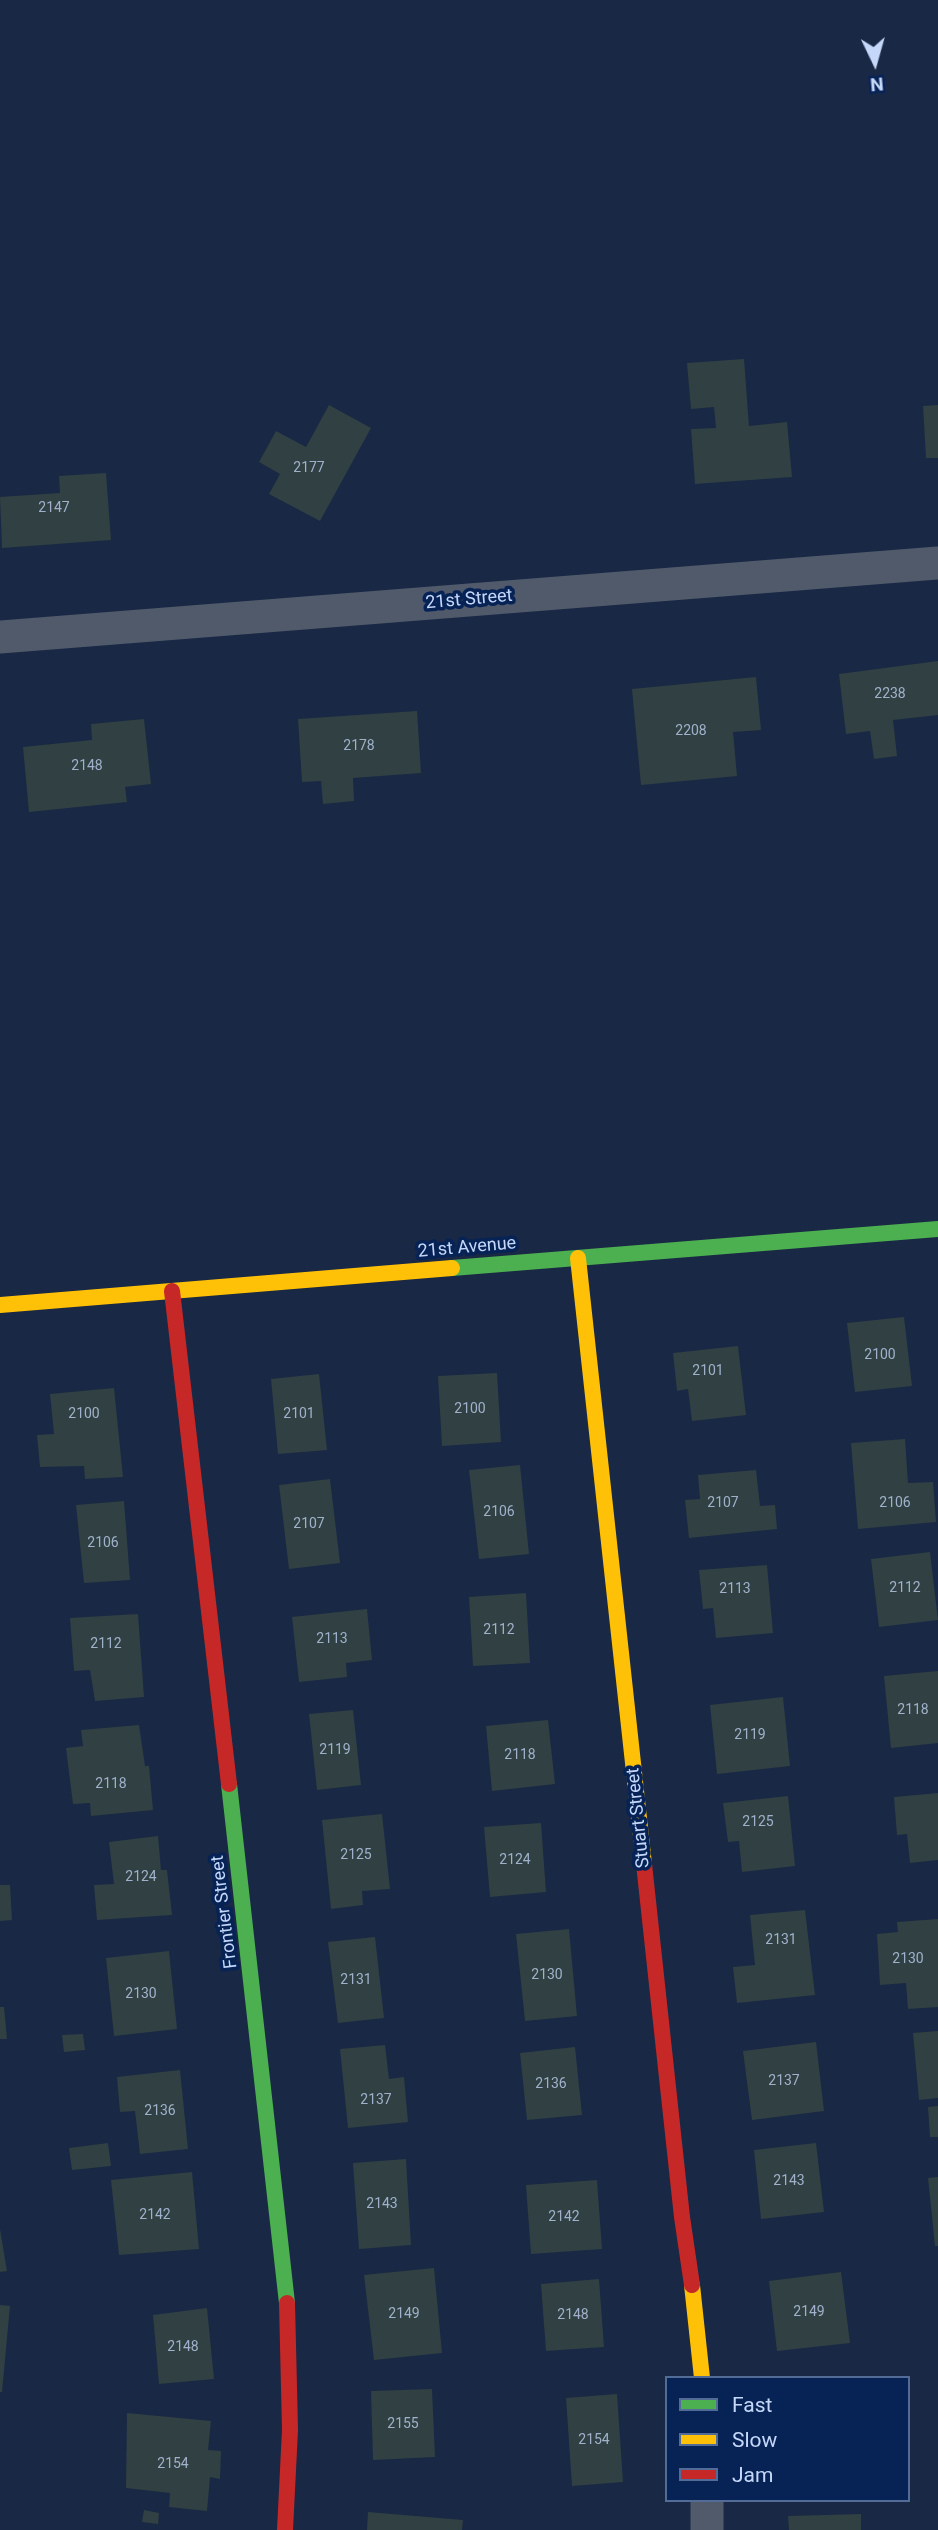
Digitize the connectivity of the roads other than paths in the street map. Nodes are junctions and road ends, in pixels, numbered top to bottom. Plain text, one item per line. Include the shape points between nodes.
1 (938, 562) edge
2 (0, 637) edge
3 (938, 1229) edge
4 (578, 1258) junction
5 (172, 1290) junction
6 (0, 1304) edge
7 (702, 2376) edge
8 (707, 2502) edge
9 (285, 2530) edge
10 (708, 2530) edge

1 - 2 street, 21st Street
3 - 4 street, 21st Avenue
4 - 5 street, 21st Avenue
4 - 7 street, Stuart Street
5 - 6 street, 21st Avenue
5 - 9 street, Frontier Street via 284,2263 291,2346
8 - 10 street

